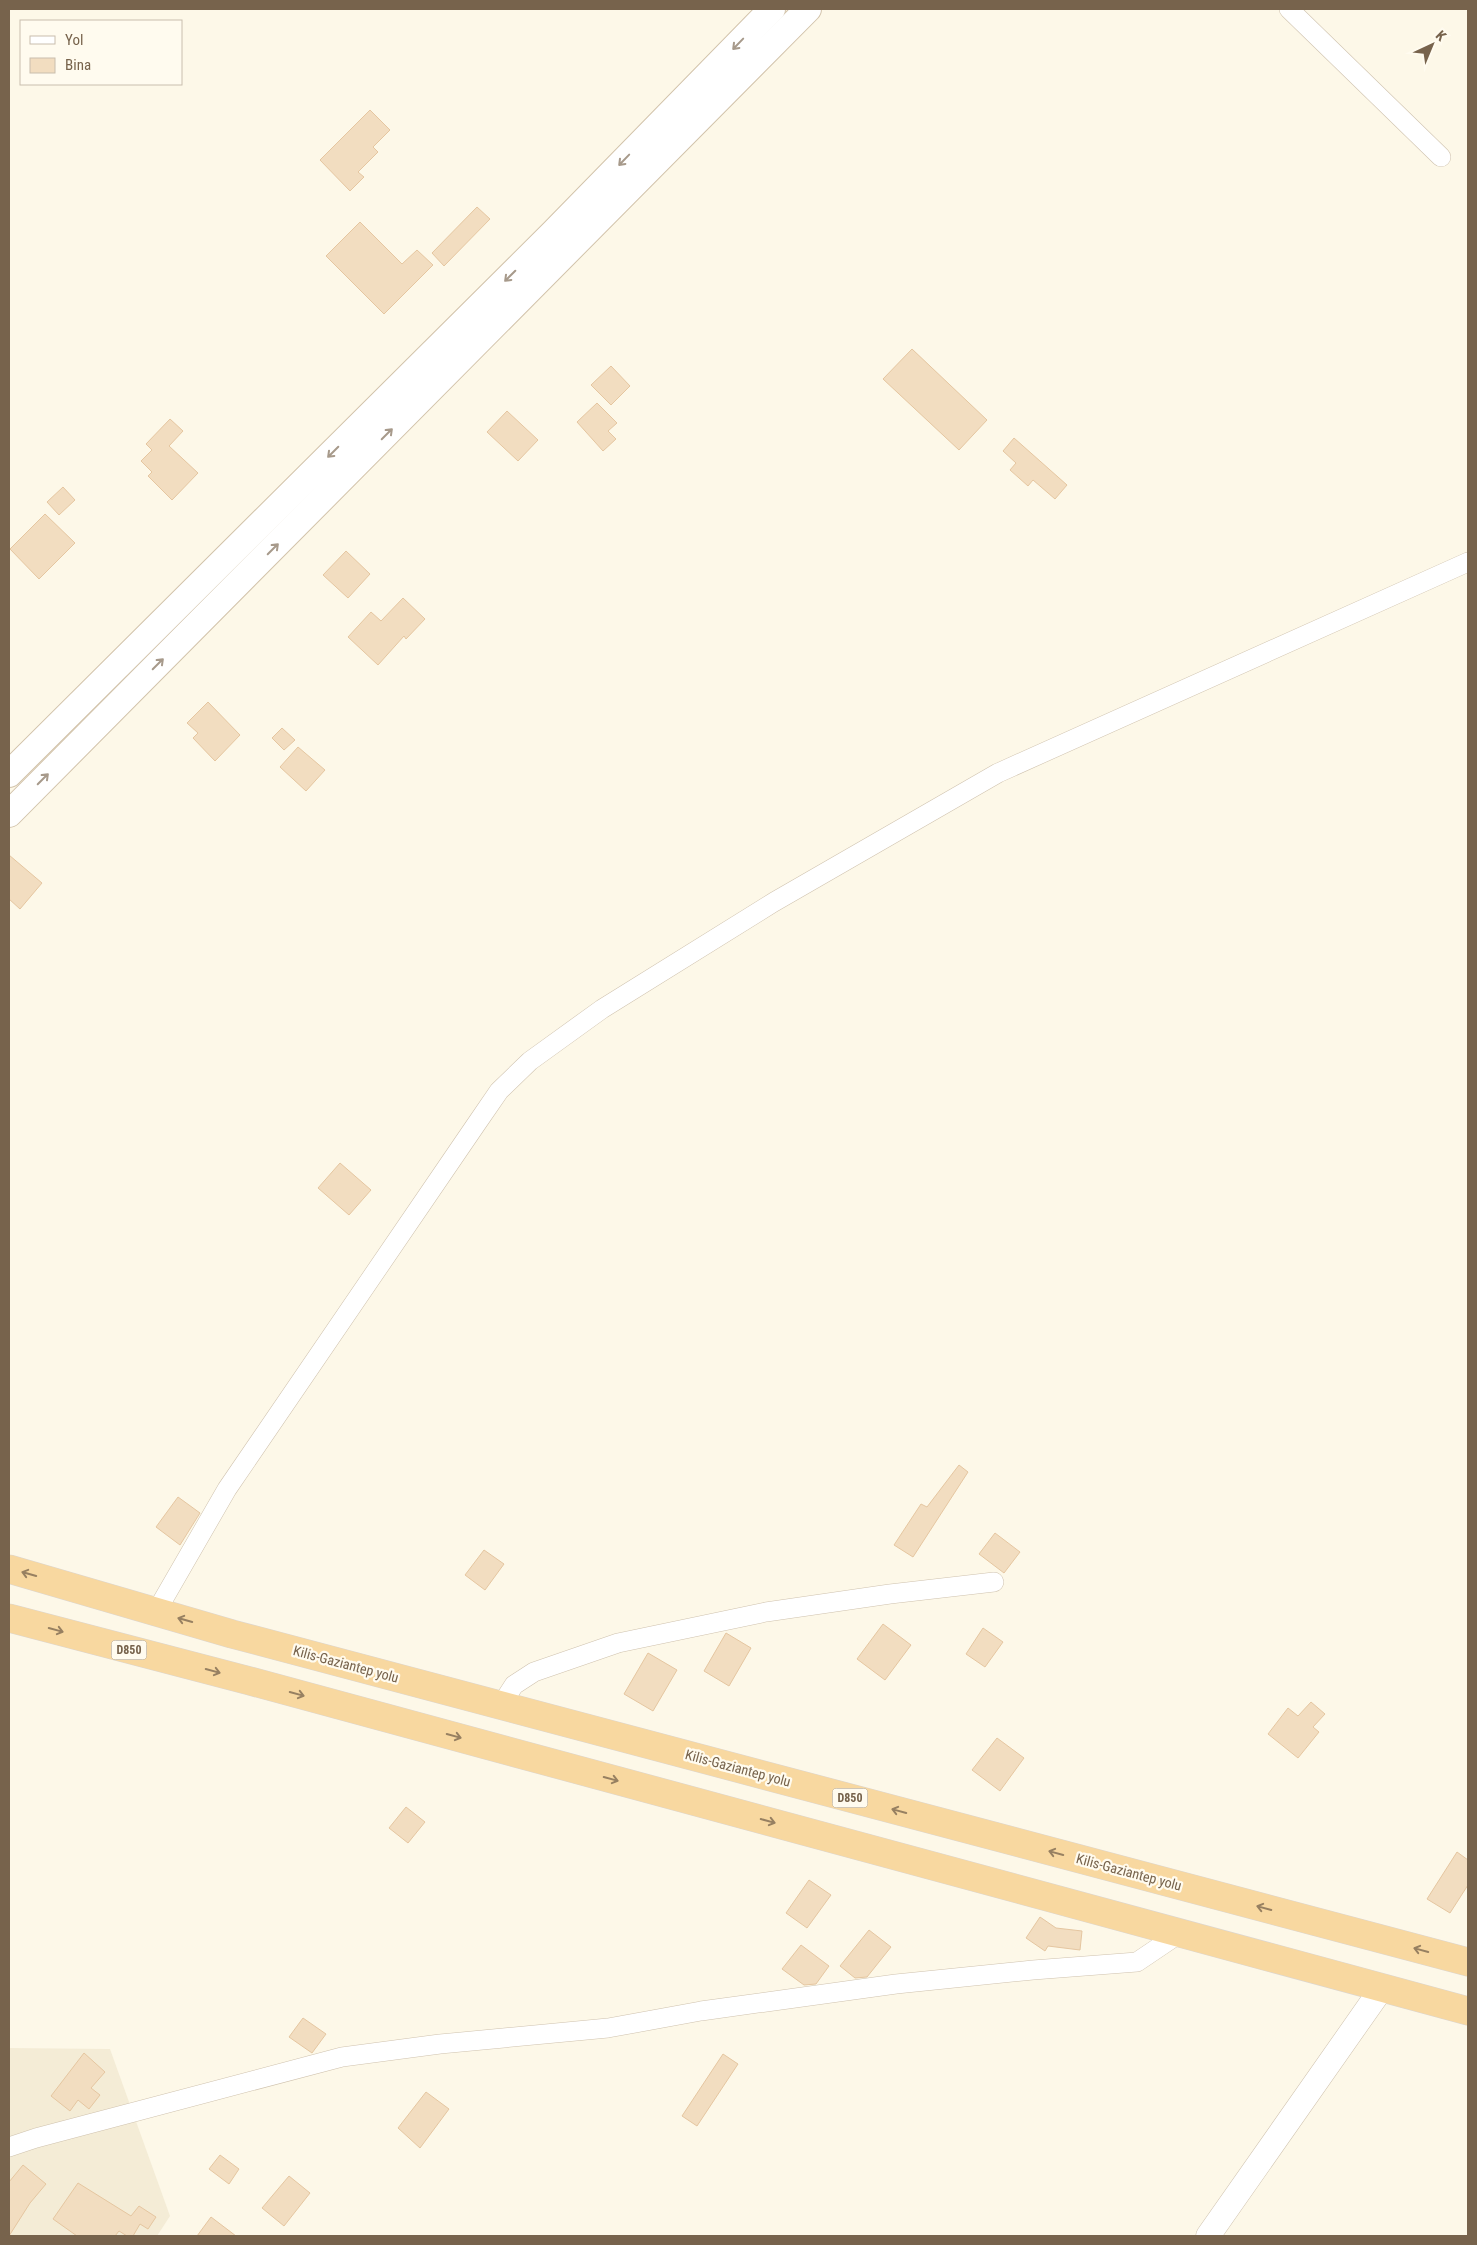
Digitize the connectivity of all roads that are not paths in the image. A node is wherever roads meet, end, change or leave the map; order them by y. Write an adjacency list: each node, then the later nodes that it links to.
1 (772, 9): 6 (main road, one-way to 6)
2 (808, 9): 7 (main road, one-way to 2)
3 (1289, 9): 4 (street)
4 (1441, 157)
5 (1468, 562): 10 (street)
6 (9, 774)
7 (9, 814)
8 (9, 1568): 10 (highway, Kilis-Gaziantep yolu / D850, one-way to 8)
9 (994, 1582): 12 (street)
10 (156, 1612): 12 (highway, Kilis-Gaziantep yolu / D850, one-way to 10)
11 (9, 1618): 13 (highway, D850, one-way to 13)
12 (501, 1705): 14 (highway, Kilis-Gaziantep yolu / D850, one-way to 12)
13 (1180, 1933): 15 (highway, D850); 17 (street)
14 (1467, 1961)
15 (1382, 1988): 16 (highway, D850); 18 (street)
16 (1468, 2011)
17 (9, 2147)
18 (1208, 2236)

